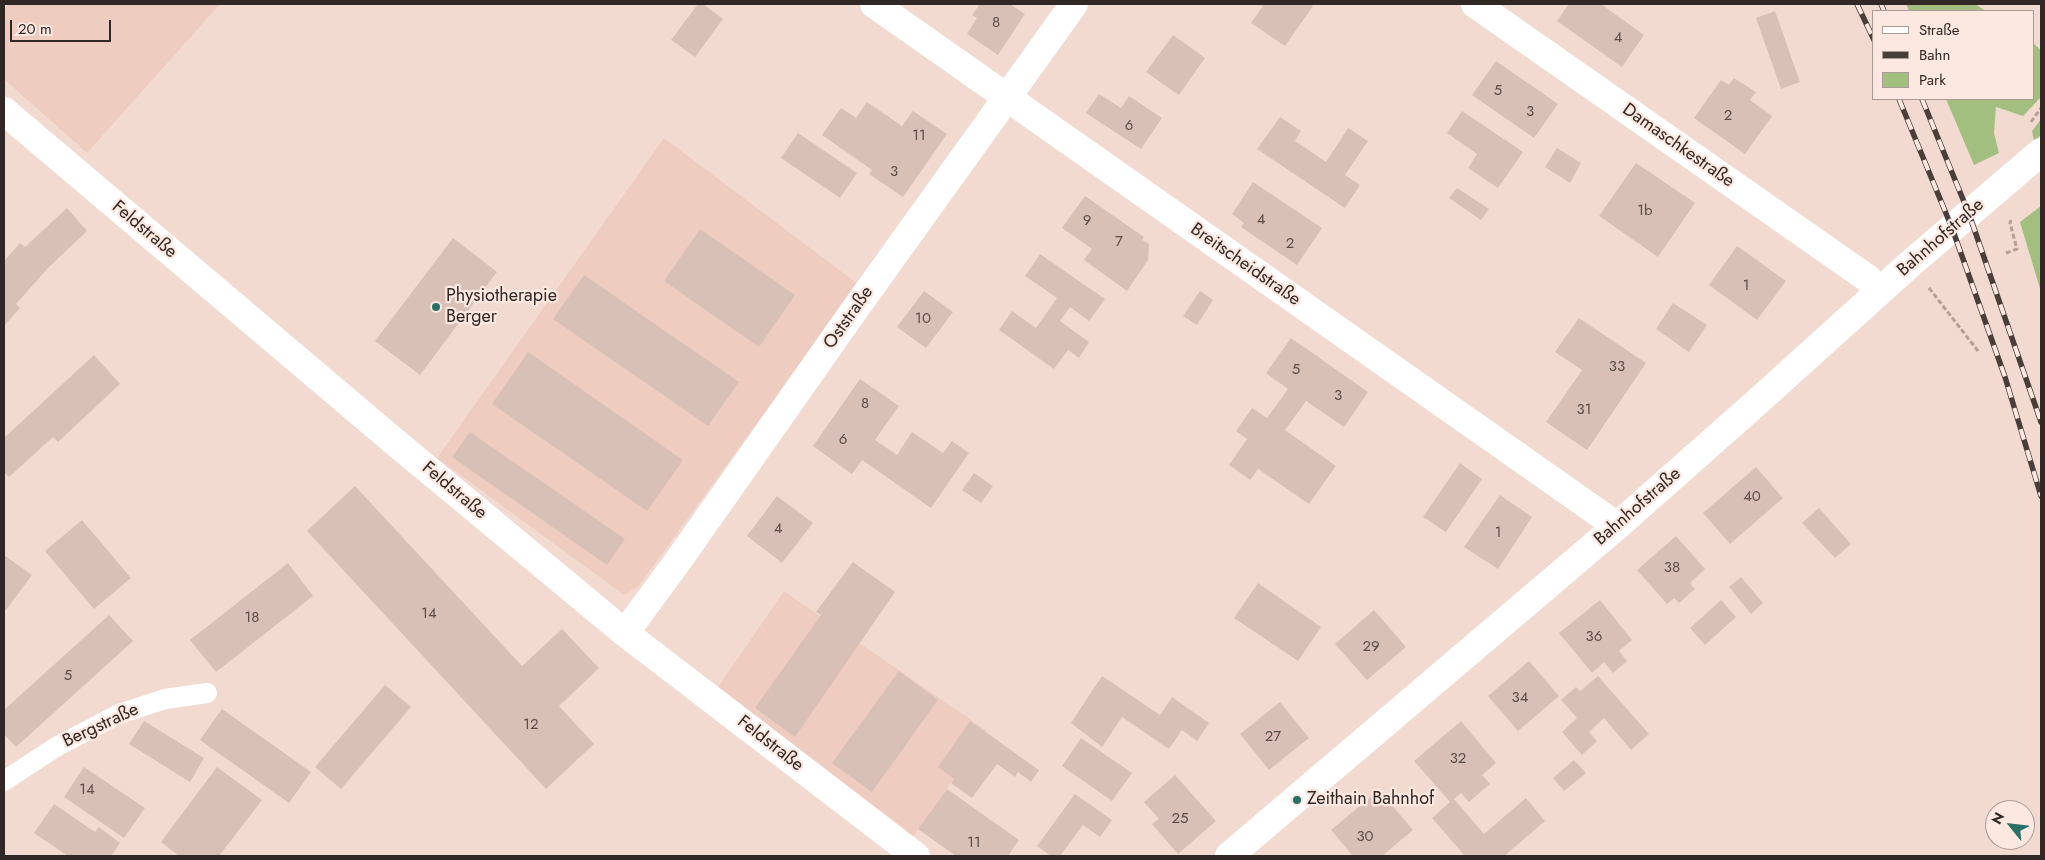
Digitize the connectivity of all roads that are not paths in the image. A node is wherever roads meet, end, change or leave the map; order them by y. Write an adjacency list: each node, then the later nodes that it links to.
1 (874, 4): 4 (street, Breitscheidstraße)
2 (1074, 4): 4 (street, Oststraße)
3 (1475, 4): 7 (street, Damaschkestraße)
4 (1008, 98): 8 (street, Breitscheidstraße); 9 (street, Oststraße)
5 (4, 111): 9 (street, Feldstraße)
6 (2041, 152): 7 (street, Bahnhofstraße)
7 (1880, 291): 8 (street, Bahnhofstraße)
8 (1617, 526): 13 (street, Bahnhofstraße)
9 (625, 633): 12 (street, Feldstraße)
10 (207, 693): 11 (lane, Bergstraße)
11 (4, 781)
12 (916, 856)
13 (1229, 856)

